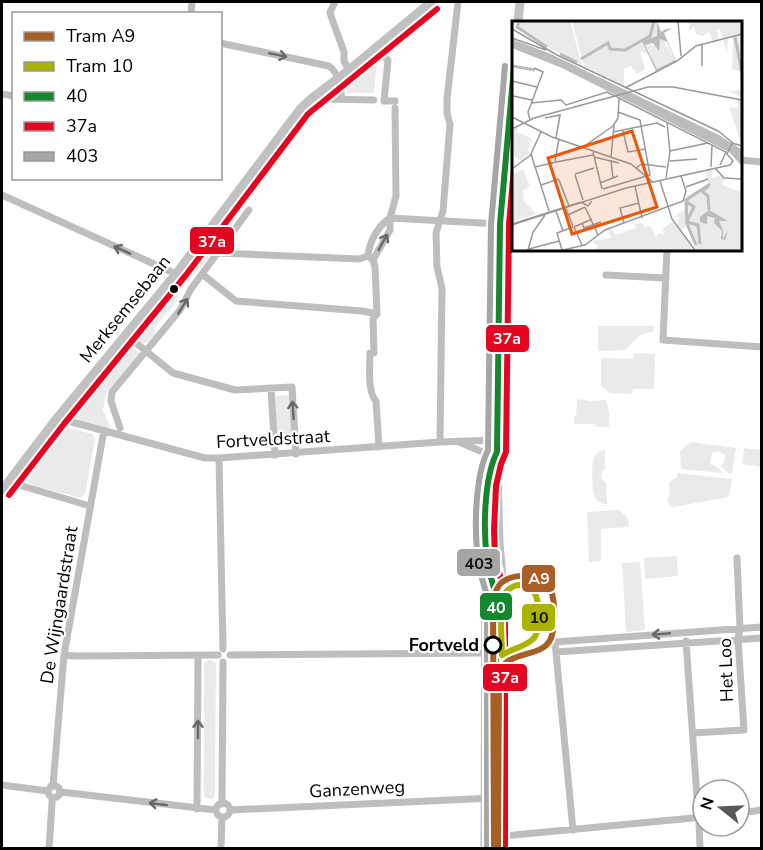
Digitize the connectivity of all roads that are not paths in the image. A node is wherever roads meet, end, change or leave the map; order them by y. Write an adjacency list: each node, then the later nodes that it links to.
1 (335, 2): 8 (street)
2 (431, 2): 7 (main road, Merksemsebaan)
3 (458, 2): 20 (street)
4 (520, 2): 5 (main road)
5 (518, 21)
6 (222, 45): 9 (street, one-way to 9)
7 (374, 49): 8 (main road, Merksemsebaan); 19 (street)
8 (349, 70): 9 (main road, Merksemsebaan)
9 (337, 79): 11 (street); 22 (main road, Merksemsebaan)
10 (323, 99): 11 (street)
11 (341, 99): 12 (street)
12 (374, 100)
13 (512, 112): 14 (main road)
14 (511, 135): 21 (main road)
15 (742, 160): 16 (street)
16 (762, 162)
17 (2, 195): 26 (street, one-way to 17)
18 (249, 210): 24 (street)
19 (390, 218): 20 (street); 25 (street)
20 (440, 221): 21 (street); 39 (street)
21 (500, 224): 38 (main road)
22 (201, 240): 24 (street); 26 (main road, Merksemsebaan)
23 (667, 250): 29 (street)
24 (219, 253): 25 (street); 27 (street)
25 (370, 258): 30 (street)
26 (176, 274): 31 (main road, Merksemsebaan)
27 (202, 274): 30 (street); 33 (street, one-way to 27)
28 (606, 275): 29 (street)
29 (665, 278): 32 (street)
30 (377, 314): 41 (street)
31 (125, 334): 33 (street); 35 (main road, Merksemsebaan)
32 (762, 347)
33 (147, 352): 34 (street); 36 (street)
34 (271, 388): 43 (street, one-way to 34); 44 (street)
35 (57, 418): 37 (street, Fortveldstraat); 46 (main road, Merksemsebaan)
36 (120, 428)
37 (104, 430): 45 (street, Fortveldstraat); 47 (street, De Wijngaardstraat)
38 (497, 441): 40 (street, Fortveldstraat); 42 (main road)
39 (440, 442): 40 (street, Fortveldstraat); 41 (street, Fortveldstraat)
40 (459, 442): 42 (street, Fortveldstraat)
41 (379, 447): 43 (street, Fortveldstraat)
42 (497, 452): 48 (main road); 49 (main road)
43 (296, 454): 44 (street, Fortveldstraat)
44 (275, 455): 45 (street, Fortveldstraat)
45 (219, 458): 57 (street)
46 (5, 486): 47 (street)
47 (90, 506): 60 (street, De Wijngaardstraat)
48 (486, 522): 49 (main road); 58 (main road)
49 (499, 522): 70 (main road)
50 (737, 558): 52 (street, Het Loo)
51 (762, 627): 52 (street)
52 (740, 628): 53 (street); 55 (street, Het Loo)
53 (686, 632): 56 (street); 59 (street, one-way to 59)
54 (762, 638): 55 (street)
55 (738, 639): 56 (street); 64 (street, Het Loo)
56 (686, 643): 59 (street); 64 (street)
57 (220, 652): 61 (street); 62 (street); 63 (street)
58 (486, 652): 62 (street); 68 (main road)
59 (556, 652): 76 (street)
60 (64, 655): 61 (street); 67 (street, De Wijngaardstraat)
61 (198, 655): 71 (street, one-way to 61)
62 (230, 655): 63 (street)
63 (223, 662): 69 (street)
64 (693, 733): 65 (street)
65 (696, 778)
66 (2, 785): 67 (street)
67 (51, 791): 71 (street, one-way to 67); 79 (street, De Wijngaardstraat)
68 (485, 798): 70 (street); 73 (street, Ganzenweg); 77 (main road)
69 (222, 804): 72 (street); 73 (street)
70 (505, 807): 78 (main road)
71 (197, 809): 72 (street)
72 (216, 810): 74 (street)
73 (230, 810): 74 (street)
74 (222, 817): 80 (street)
75 (691, 818): 76 (street)
76 (573, 830): 78 (street)
77 (486, 836): 78 (street); 81 (main road)
78 (505, 836): 82 (main road)
79 (49, 849)
80 (221, 849)
81 (485, 849)
82 (505, 849)

